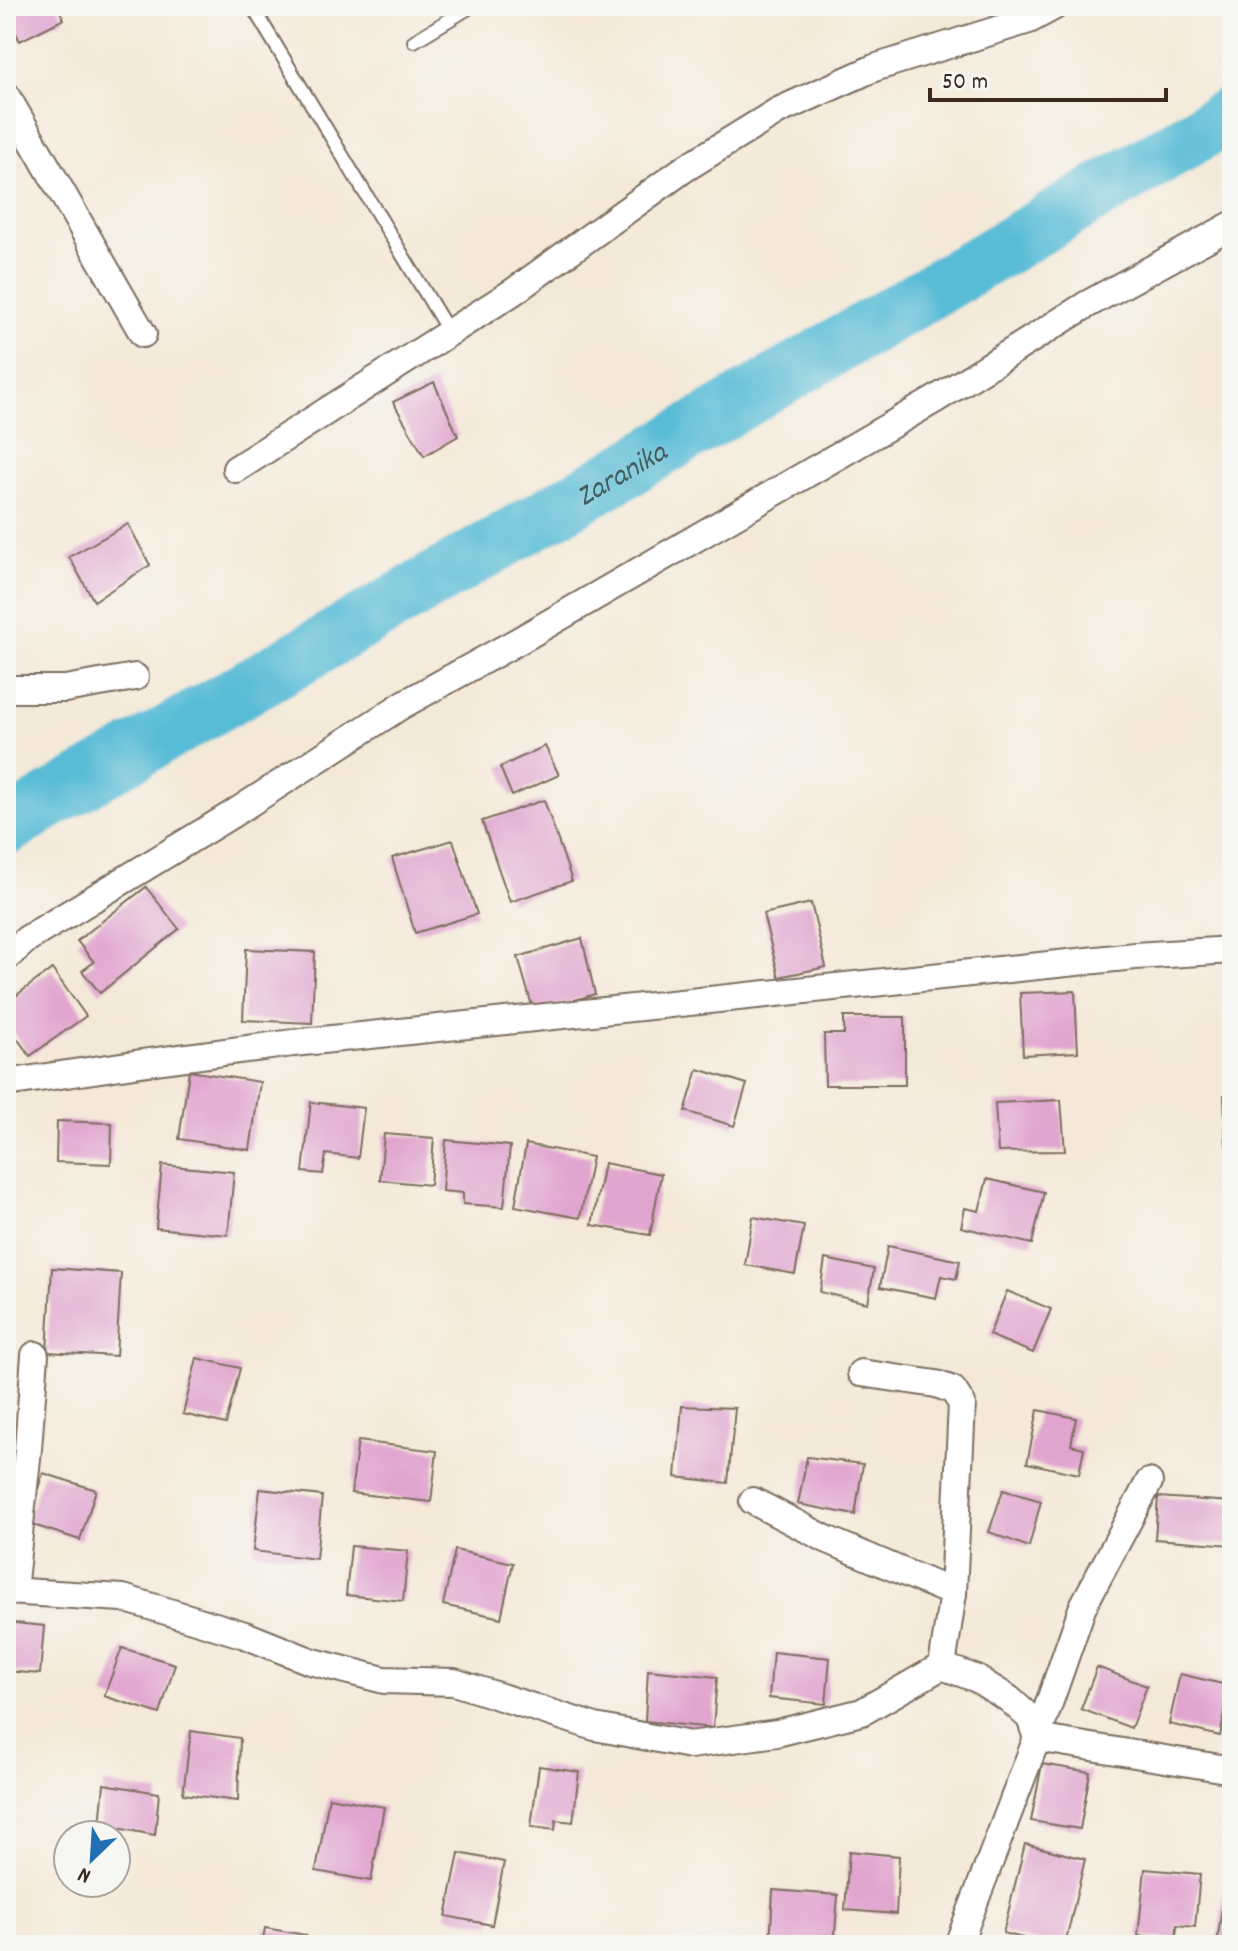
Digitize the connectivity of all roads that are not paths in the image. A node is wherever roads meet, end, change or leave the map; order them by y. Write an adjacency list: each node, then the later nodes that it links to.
1 (252, 6): 8 (lane)
2 (472, 6): 5 (lane)
3 (1055, 6): 4 (street)
4 (1025, 13): 8 (street)
5 (414, 41)
6 (6, 95): 9 (street)
7 (1232, 225): 14 (street)
8 (449, 332): 10 (street)
9 (143, 334)
10 (236, 469)
11 (135, 677): 12 (street)
12 (6, 689)
13 (1232, 950): 15 (street)
14 (6, 958)
15 (6, 1083)
16 (35, 1355): 20 (street)
17 (861, 1373): 21 (street)
18 (1149, 1482): 23 (street)
19 (753, 1501): 21 (street)
20 (10, 1591): 22 (street)
21 (953, 1593): 22 (street)
22 (942, 1666): 23 (street)
23 (1037, 1738): 24 (street); 25 (street)
24 (1232, 1770)
25 (958, 1945)

